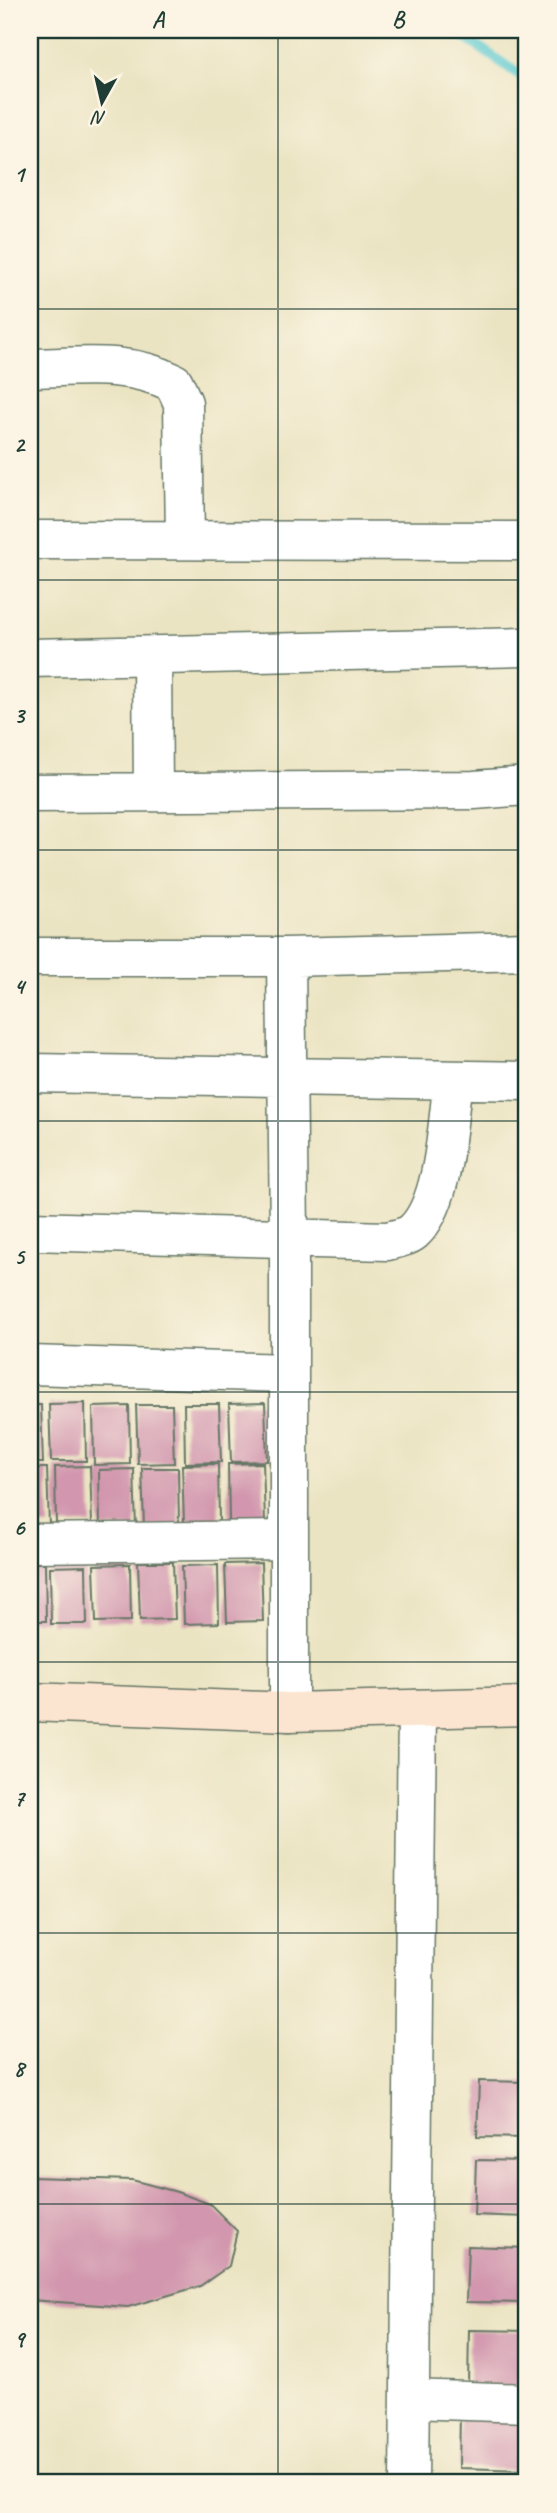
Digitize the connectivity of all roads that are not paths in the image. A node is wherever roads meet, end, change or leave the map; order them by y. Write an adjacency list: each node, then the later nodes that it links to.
1 (30, 368): 3 (street)
2 (30, 540): 3 (street)
3 (186, 540): 4 (street)
4 (527, 541)
5 (527, 647): 6 (street)
6 (152, 656): 7 (street); 9 (street)
7 (30, 658)
8 (527, 786): 9 (street)
9 (153, 792): 10 (street)
10 (30, 793)
11 (527, 951): 13 (street)
12 (30, 957): 13 (street)
13 (286, 957): 15 (street)
14 (30, 1073): 15 (street)
15 (287, 1077): 16 (street); 19 (street)
16 (453, 1080): 17 (street); 19 (street)
17 (527, 1081)
18 (30, 1231): 19 (street)
19 (289, 1237): 21 (street)
20 (30, 1365): 21 (street)
21 (289, 1373): 22 (street)
22 (289, 1540): 23 (street); 27 (street)
23 (30, 1543)
24 (30, 1702): 27 (street)
25 (527, 1706): 26 (street)
26 (417, 1709): 27 (street); 28 (street)
27 (289, 1712)
28 (410, 2399): 29 (street); 30 (street)
29 (527, 2403)
30 (409, 2483)

